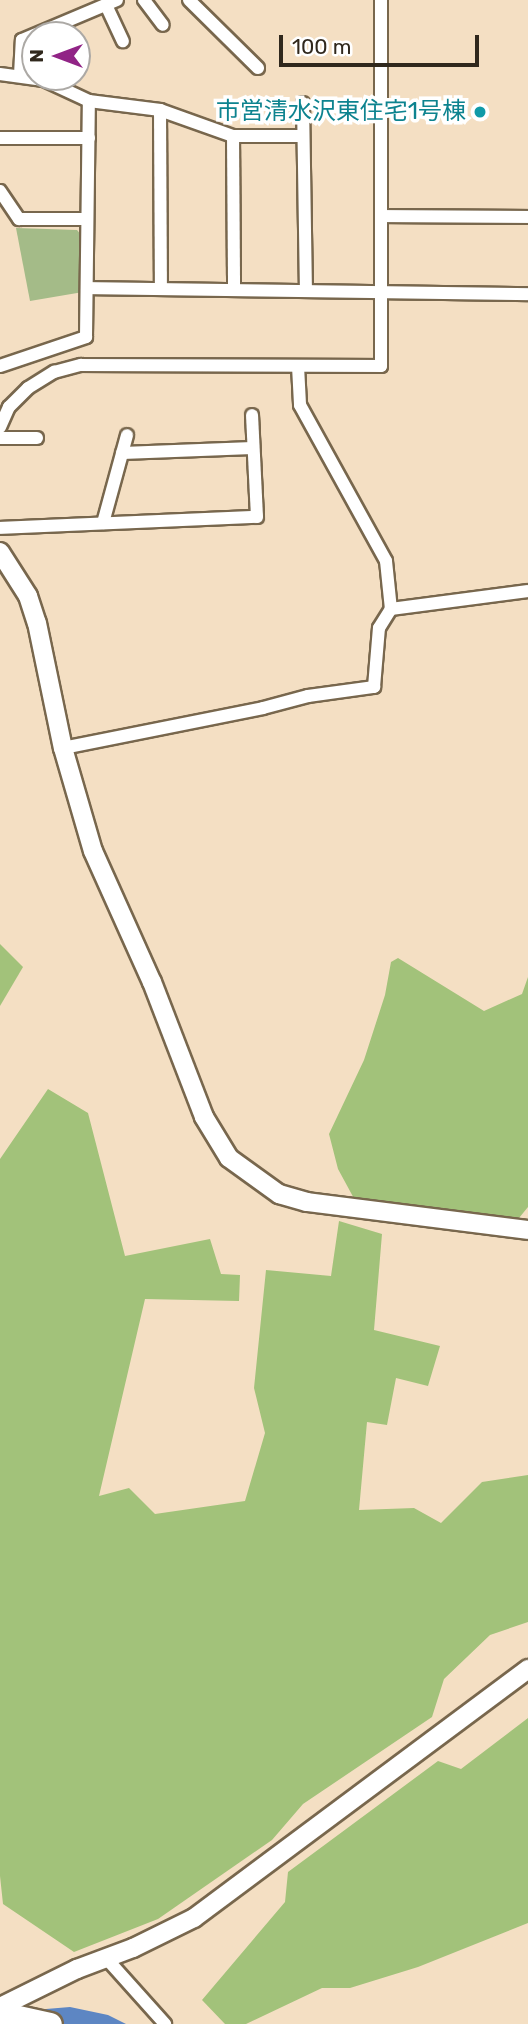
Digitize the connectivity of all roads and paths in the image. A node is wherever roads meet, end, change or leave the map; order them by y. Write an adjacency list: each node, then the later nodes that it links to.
1 (144, 0): 5 (street)
2 (188, 0): 7 (street)
3 (381, 0): 18 (street)
4 (111, 2): 6 (street); 9 (street)
5 (163, 25)
6 (123, 41)
7 (258, 68)
8 (0, 74): 9 (street)
9 (20, 75): 10 (street)
10 (89, 101): 12 (street); 16 (street)
11 (303, 103): 14 (street)
12 (160, 110): 13 (street); 22 (street)
13 (233, 136): 14 (street); 23 (street)
14 (303, 136): 24 (street)
15 (0, 138): 16 (street)
16 (89, 138): 20 (street)
17 (0, 191): 20 (street)
18 (381, 216): 19 (street); 25 (street)
19 (528, 217)
20 (88, 219): 21 (street)
21 (87, 288): 22 (street); 27 (street)
22 (161, 289): 23 (street)
23 (234, 290): 24 (street)
24 (306, 290): 25 (street)
25 (381, 291): 26 (street); 28 (street)
26 (528, 294)
27 (0, 366)
28 (299, 366): 30 (street); 40 (street)
29 (252, 415): 34 (street)
30 (0, 427)
31 (127, 435): 35 (street)
32 (0, 438): 33 (street)
33 (37, 438)
34 (253, 448): 35 (street); 36 (street)
35 (122, 453): 36 (street)
36 (103, 523): 37 (street)
37 (0, 528)
38 (0, 552): 41 (street)
39 (528, 591): 40 (street)
40 (391, 609): 41 (street)
41 (63, 748): 42 (street)
42 (528, 1230)
43 (528, 1669): 44 (street)
44 (106, 1958): 45 (street); 47 (street)
45 (2, 2004): 46 (highway)
46 (50, 2024)
47 (164, 2024)

